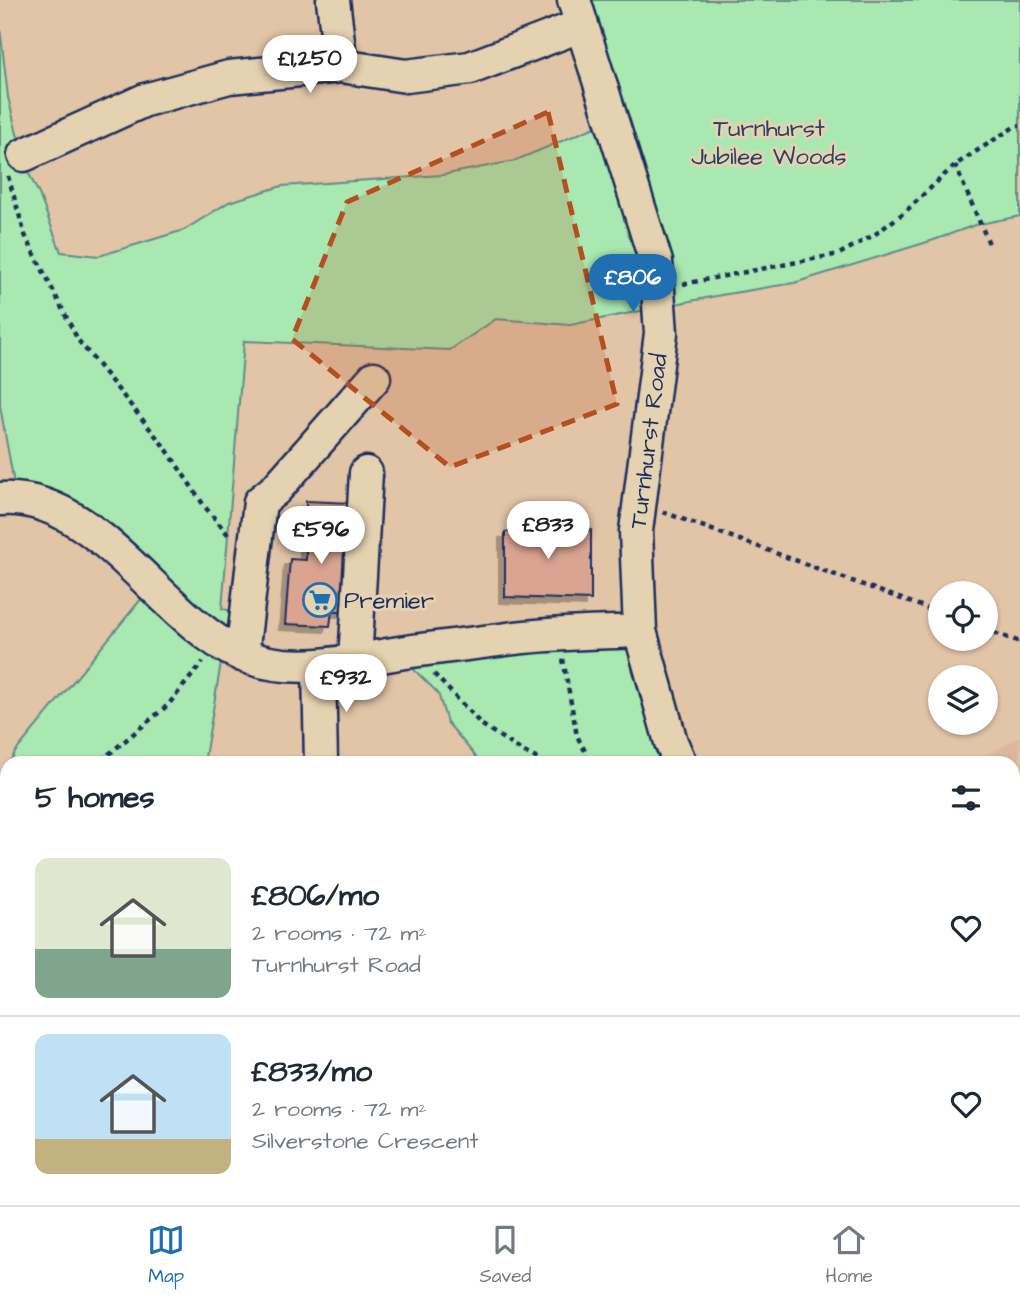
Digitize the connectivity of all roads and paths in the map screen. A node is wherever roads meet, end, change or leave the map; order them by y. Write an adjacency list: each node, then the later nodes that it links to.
1 (333, 0): 3 (street)
2 (578, 13): 3 (street); 8 (street, Turnhurst Road)
3 (341, 66): 5 (street)
4 (1018, 125): 6 (path)
5 (15, 160): 13 (path)
6 (956, 165): 7 (path); 8 (path)
7 (990, 246)
8 (658, 289): 12 (street, Turnhurst Road)
9 (374, 378): 20 (street)
10 (366, 473): 21 (street)
11 (0, 499): 20 (street)
12 (639, 503): 14 (path); 15 (street, Turnhurst Road)
13 (236, 544)
14 (928, 610)
15 (640, 631): 16 (street); 28 (street, Turnhurst Road)
16 (558, 634): 18 (street); 27 (path)
17 (998, 634): 19 (path)
18 (429, 641): 21 (street); 26 (path)
19 (1020, 642)
20 (231, 649): 22 (street); 23 (path)
21 (355, 661): 22 (street)
22 (319, 666): 25 (street)
23 (109, 754): 24 (path)
24 (106, 756)
25 (321, 756)
26 (532, 756)
27 (586, 756)
28 (677, 756)

